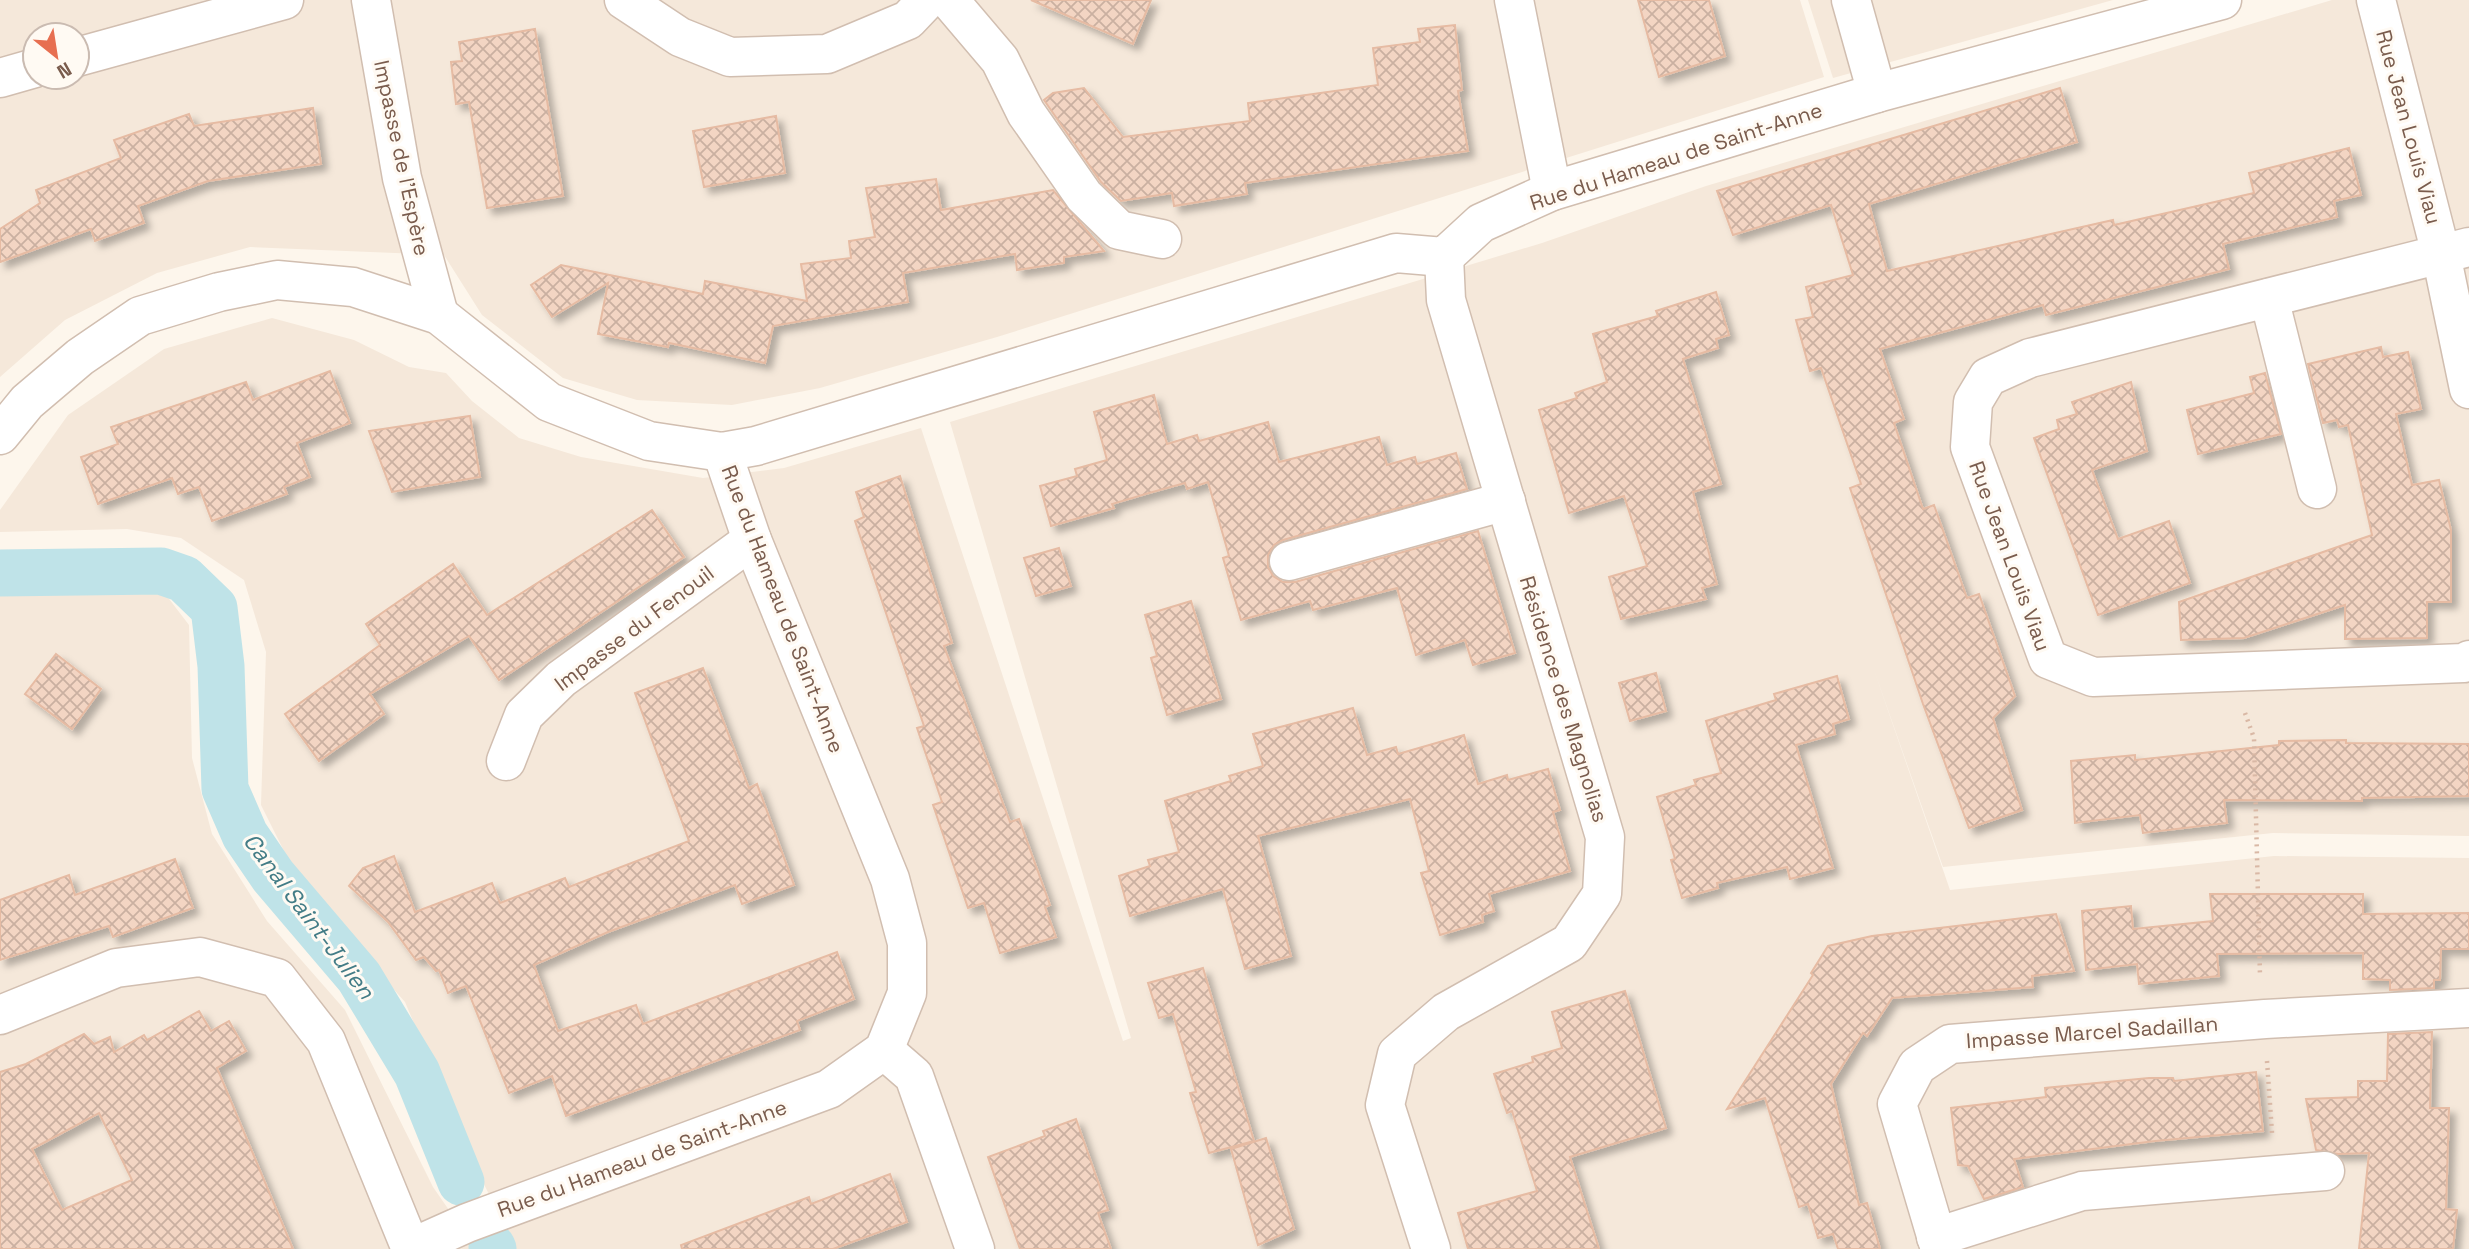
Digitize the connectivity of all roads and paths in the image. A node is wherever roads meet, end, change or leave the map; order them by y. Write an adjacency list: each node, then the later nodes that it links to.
1 (284, 0): 10 (street)
2 (371, 0): 19 (street, Impasse de l'Espère)
3 (624, 0): 4 (street)
4 (927, 0)
5 (949, 0): 15 (street)
6 (1514, 0): 14 (street)
7 (1851, 0): 13 (street)
8 (2222, 0): 13 (street, Rue du Hameau de Saint-Anne)
9 (2376, 0): 16 (street, Rue Jean Louis Viau)
10 (91, 53)
11 (21, 72): 12 (street)
12 (0, 78)
13 (1877, 93): 14 (street, Rue du Hameau de Saint-Anne)
14 (1552, 191): 17 (street, Rue du Hameau de Saint-Anne)
15 (1162, 239)
16 (2455, 250): 18 (street, Rue Jean Louis Viau); 20 (street, Rue Jean Louis Viau)
17 (1444, 257): 22 (street, Rue du Hameau de Saint-Anne); 24 (street, Résidence des Magnolias)
18 (2269, 298): 23 (street); 28 (street, Rue Jean Louis Viau)
19 (439, 315): 21 (street); 22 (street)
20 (2469, 389)
21 (0, 435)
22 (722, 452): 25 (street, Rue du Hameau de Saint-Anne)
23 (2317, 489)
24 (1506, 501): 26 (street); 39 (street, Résidence des Magnolias)
25 (752, 540): 29 (street, Impasse du Fenouil); 33 (street, Rue du Hameau de Saint-Anne)
26 (1289, 561)
27 (2469, 660): 28 (street, Rue Jean Louis Viau)
28 (2236, 671): 32 (path)
29 (506, 761)
30 (2469, 1007): 32 (street, Impasse Marcel Sadaillan)
31 (0, 1015): 37 (street, Rue du Hameau de Saint-Anne)
32 (2265, 1019): 35 (path); 36 (street, Impasse Marcel Sadaillan)
33 (884, 1050): 37 (street, Rue du Hameau de Saint-Anne); 38 (street)
34 (2325, 1171): 35 (street)
35 (2274, 1175): 36 (street)
36 (1938, 1243)
37 (411, 1249)
38 (975, 1249)
39 (1431, 1249)

